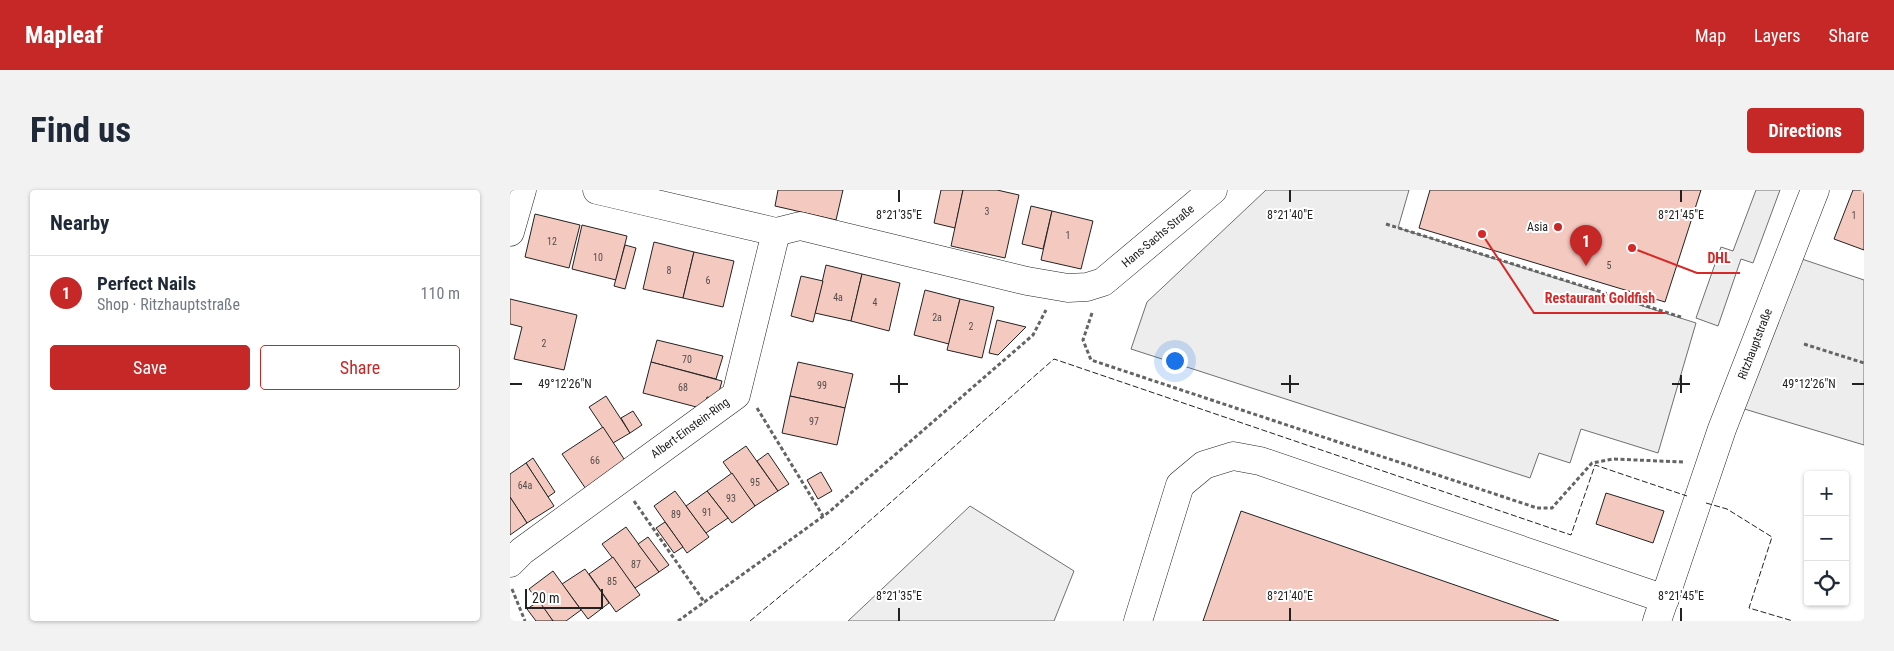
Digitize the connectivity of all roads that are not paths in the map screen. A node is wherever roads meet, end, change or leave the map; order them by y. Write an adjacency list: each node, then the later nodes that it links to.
1 (522, 190): 5 (street)
2 (597, 190): 6 (street)
3 (1213, 190): 6 (street, Hans-Sachs-Straße)
4 (1816, 190): 8 (street, Ritzhauptstraße)
5 (510, 232)
6 (776, 232): 7 (street, Albert-Einstein-Ring)
7 (510, 563)
8 (1661, 610): 9 (street)
9 (1138, 621)

